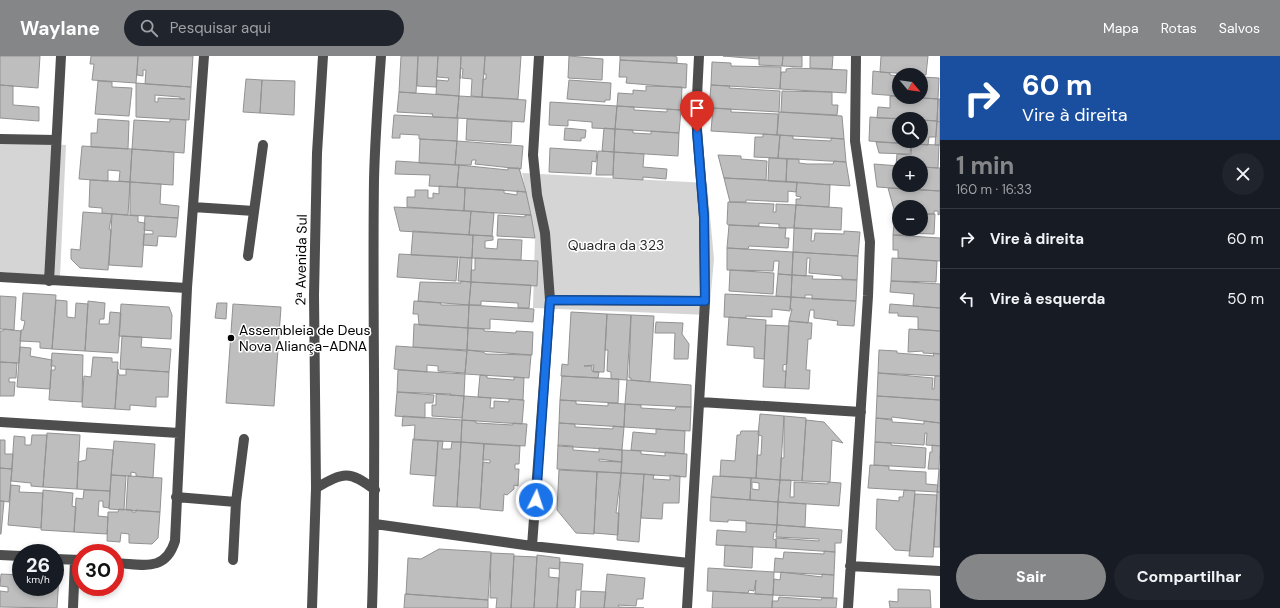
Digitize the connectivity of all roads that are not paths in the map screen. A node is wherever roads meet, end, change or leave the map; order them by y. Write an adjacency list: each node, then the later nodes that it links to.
1 (61, 56): 9 (street)
2 (204, 56): 11 (street)
3 (323, 56): 24 (street, 2ᵃ Avenida Sul)
4 (381, 56): 25 (street)
5 (539, 56): 17 (street)
6 (699, 56): 18 (street)
7 (856, 56): 20 (street)
8 (0, 139): 9 (street)
9 (56, 140): 15 (street)
10 (264, 145): 12 (street)
11 (193, 207): 12 (street); 16 (street)
12 (254, 211): 13 (street)
13 (248, 256)
14 (0, 277): 15 (street)
15 (49, 280): 16 (street)
16 (187, 288): 22 (street)
17 (550, 300): 18 (street); 29 (street)
18 (705, 301): 19 (street)
19 (700, 402): 20 (street); 34 (street)
20 (861, 412): 35 (street)
21 (0, 422): 22 (street)
22 (179, 433): 26 (street)
23 (244, 439): 27 (street)
24 (316, 488): 25 (street); 39 (street, 2ᵃ Avenida Sul)
25 (375, 490): 28 (street)
26 (176, 498): 27 (street); 33 (street)
27 (236, 502): 32 (street)
28 (375, 524): 29 (street); 40 (street)
29 (532, 546): 34 (street)
30 (0, 555): 31 (street)
31 (12, 556)
32 (232, 560)
33 (124, 563)
34 (688, 563): 41 (street)
35 (850, 566): 36 (street); 42 (street)
36 (940, 571)
37 (74, 596): 38 (street)
38 (73, 608)
39 (312, 608)
40 (372, 608)
41 (687, 608)
42 (848, 608)

